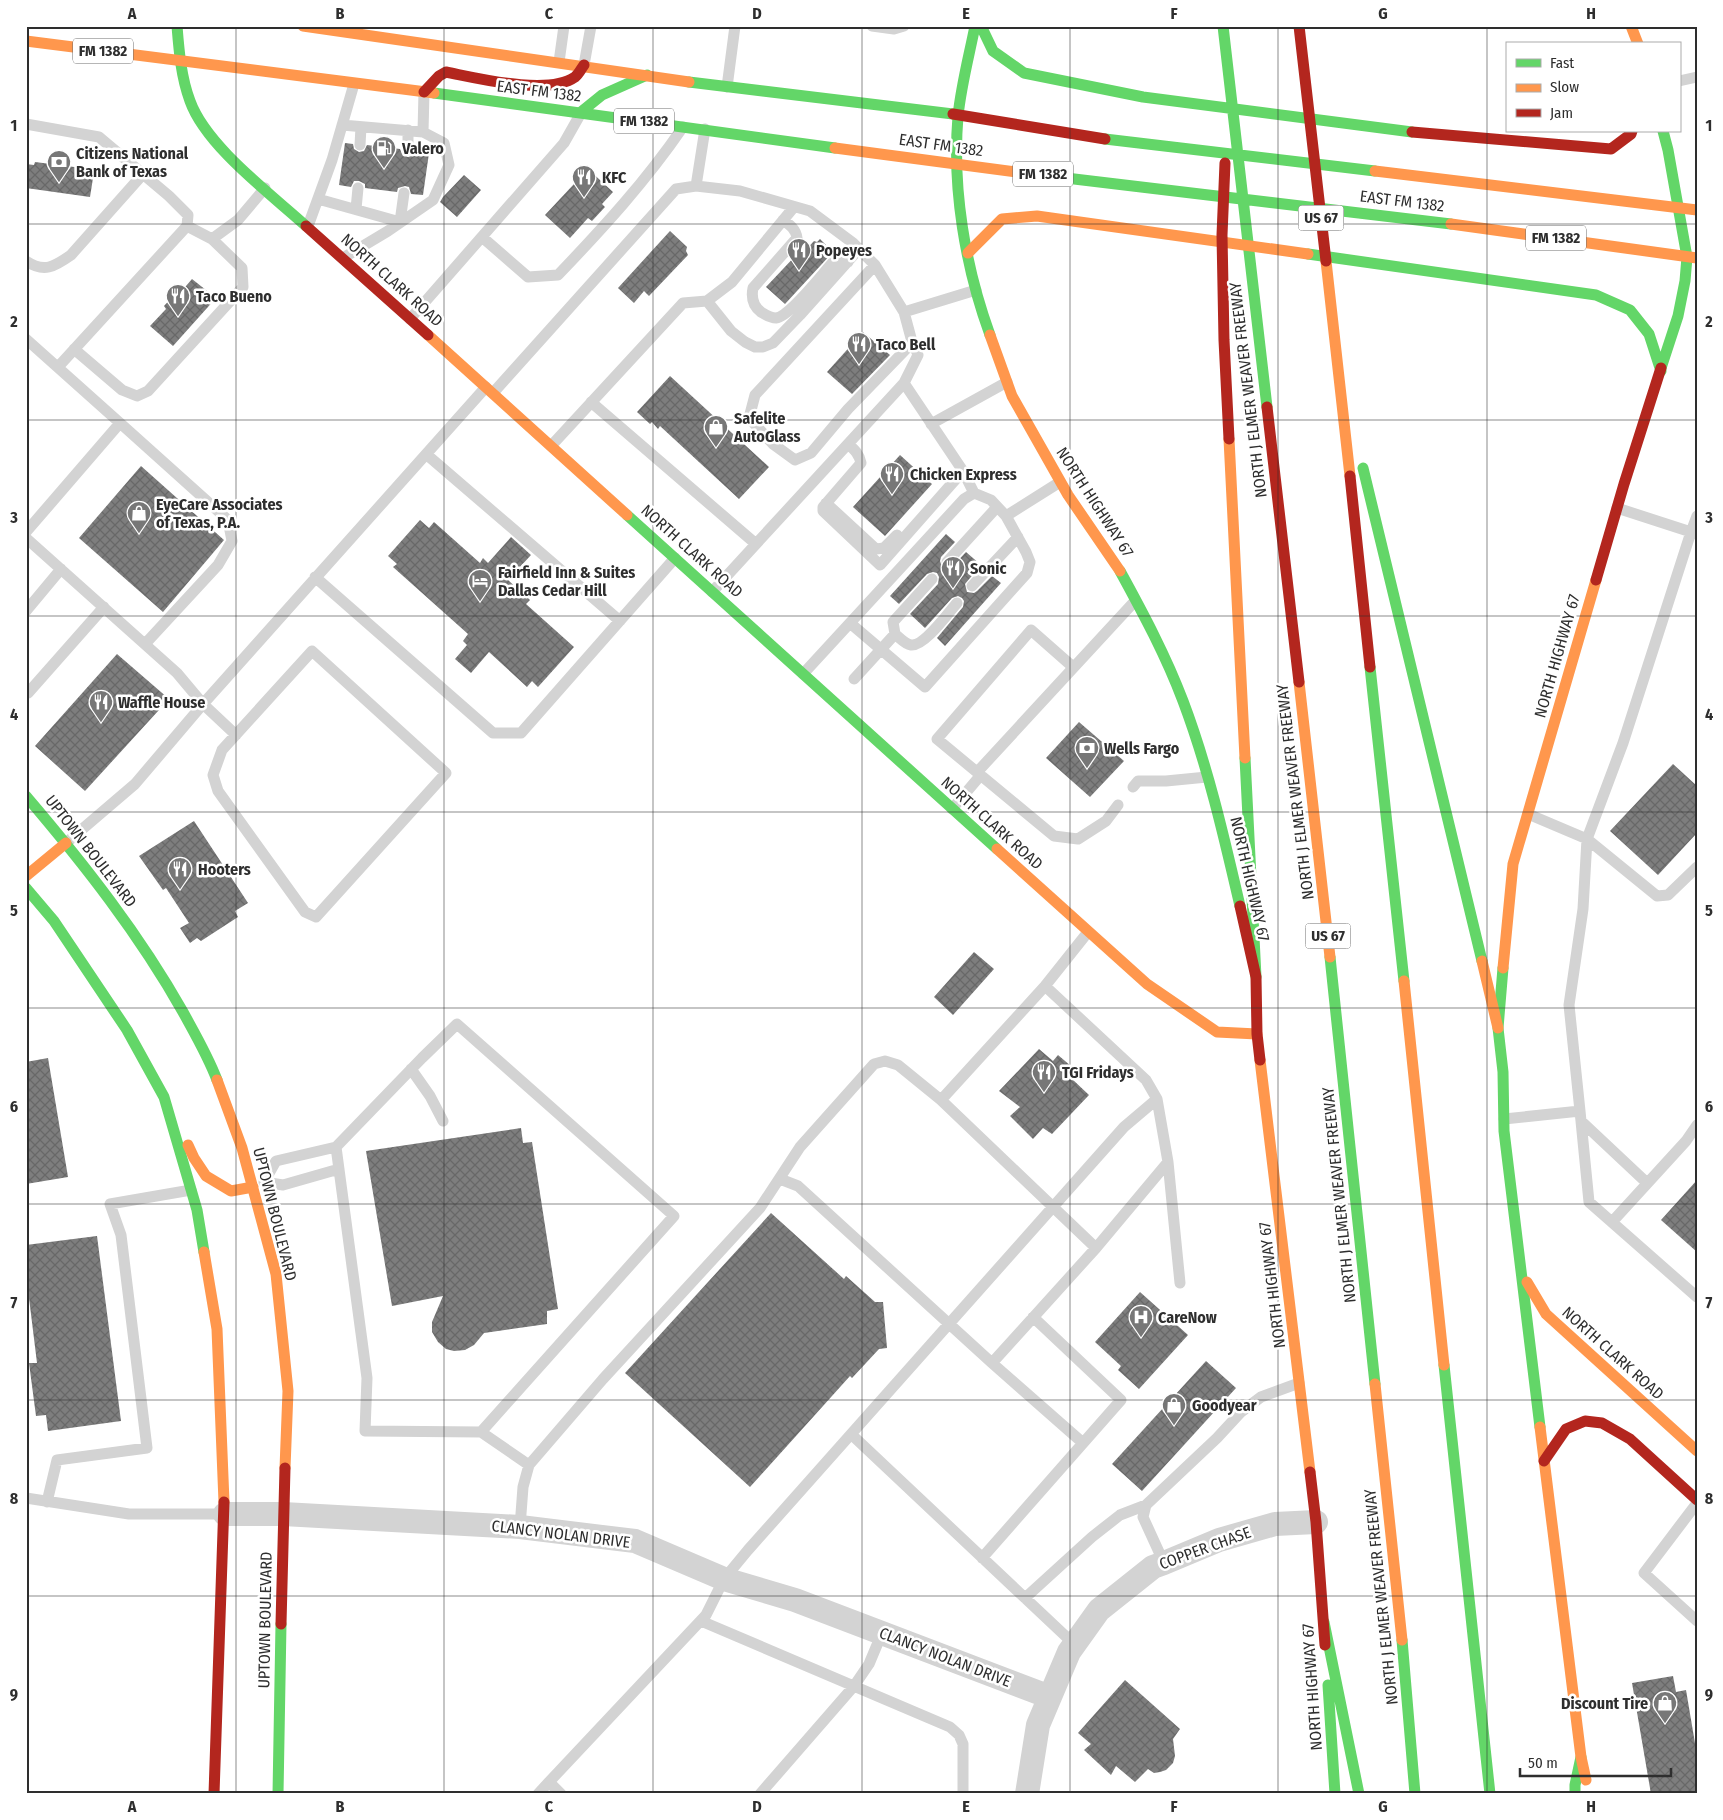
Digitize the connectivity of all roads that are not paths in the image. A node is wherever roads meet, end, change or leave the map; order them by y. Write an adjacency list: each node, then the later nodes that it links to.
1 (177, 26): 16 (main road, NORTH CLARK ROAD)
2 (303, 26): 13 (main road, EAST FM 1382)
3 (564, 26): 17 (lane)
4 (591, 26): 18 (lane)
5 (735, 26): 24 (lane)
6 (872, 26): 7 (lane)
7 (904, 26)
8 (975, 26): 27 (main road, NORTH HIGHWAY 67)
9 (982, 26): 35 (main road)
10 (1223, 26): 21 (main road, NORTH J ELMER WEAVER FREEWAY / US 67)
11 (1299, 26): 76 (main road, US 67)
12 (1631, 26): 15 (main road)
13 (344, 29): 17 (main road, EAST FM 1382)
14 (26, 41): 16 (main road, FM 1382)
15 (1637, 42)
16 (181, 61): 23 (main road, EAST FM 1382 / FM 1382); 42 (main road, NORTH CLARK ROAD)
17 (559, 62): 18 (main road, EAST FM 1382)
18 (584, 65): 19 (main road, EAST FM 1382); 25 (main road)
19 (647, 75): 24 (main road, EAST FM 1382); 26 (main road)
20 (1697, 77): 22 (lane)
21 (1229, 79): 131 (main road); 197 (main road, NORTH J ELMER WEAVER FREEWAY / US 67)
22 (1680, 81)
23 (354, 84): 25 (main road, EAST FM 1382 / FM 1382); 29 (lane)
24 (727, 87): 27 (main road, EAST FM 1382)
25 (424, 92): 26 (main road, EAST FM 1382 / FM 1382); 34 (lane)
26 (581, 112): 30 (main road, EAST FM 1382 / FM 1382); 54 (lane)
27 (958, 115): 39 (main road, NORTH HIGHWAY 67); 47 (main road, EAST FM 1382)
28 (26, 124): 40 (lane)
29 (342, 125): 31 (lane); 45 (lane)
30 (683, 126): 32 (main road, EAST FM 1382 / FM 1382); 54 (lane)
31 (361, 127): 33 (lane); 37 (lane)
32 (705, 129): 39 (main road, EAST FM 1382 / FM 1382); 41 (lane)
33 (408, 130): 34 (lane); 38 (lane)
34 (424, 132): 51 (lane)
35 (1632, 132)
36 (1663, 132): 47 (main road, NORTH HIGHWAY 67)
37 (360, 145)
38 (408, 150)
39 (956, 164): 57 (main road, NORTH HIGHWAY 67); 59 (main road, EAST FM 1382 / FM 1382)
40 (144, 174): 52 (lane); 60 (lane)
41 (696, 186): 46 (lane); 74 (lane)
42 (265, 188): 53 (main road, NORTH CLARK ROAD); 55 (lane)
43 (358, 188): 48 (lane)
44 (404, 193): 51 (lane)
45 (318, 199): 48 (lane); 53 (lane)
46 (794, 206): 50 (lane); 56 (lane)
47 (1678, 208): 49 (main road, EAST FM 1382); 59 (main road, NORTH HIGHWAY 67)
48 (356, 210): 51 (lane)
49 (1697, 210)
50 (783, 220): 61 (lane); 64 (lane)
51 (400, 222): 58 (lane)
52 (187, 226): 55 (lane); 69 (lane)
53 (308, 226): 58 (main road, NORTH CLARK ROAD)
54 (482, 237): 66 (lane)
55 (212, 239): 69 (lane)
56 (859, 249): 61 (lane); 62 (lane)
57 (968, 253): 63 (main road, NORTH HIGHWAY 67); 71 (main road)
58 (343, 258): 66 (main road, NORTH CLARK ROAD)
59 (1692, 258): 71 (main road, NORTH HIGHWAY 67)
60 (26, 260)
61 (848, 262): 64 (lane)
62 (875, 265): 65 (lane); 68 (lane)
63 (976, 290): 65 (lane); 72 (main road, NORTH HIGHWAY 67)
64 (707, 301): 75 (lane)
65 (904, 312): 68 (lane)
66 (410, 318): 74 (main road, NORTH CLARK ROAD)
67 (26, 339): 70 (lane)
68 (913, 342): 73 (lane)
69 (74, 349): 70 (lane)
70 (58, 367): 77 (lane)
71 (1661, 371): 88 (main road, NORTH HIGHWAY 67)
72 (1007, 382): 78 (lane); 83 (main road, NORTH HIGHWAY 67)
73 (904, 383): 78 (lane); 79 (lane)
74 (489, 390): 80 (main road, NORTH CLARK ROAD); 81 (lane)
75 (591, 402): 80 (lane); 95 (lane)
76 (1343, 411): 133 (main road); 198 (main road, US 67)
77 (120, 423): 91 (lane); 110 (lane)
78 (931, 424): 82 (lane)
79 (848, 444): 86 (lane); 95 (lane)
80 (551, 446): 96 (main road, NORTH CLARK ROAD)
81 (426, 454): 99 (lane); 107 (lane)
82 (963, 471): 84 (lane); 85 (lane)
83 (1060, 482): 89 (lane); 103 (main road, NORTH HIGHWAY 67)
84 (949, 487): 86 (lane); 86 (lane)
85 (974, 493): 87 (lane); 108 (lane)
86 (826, 503)
87 (997, 507): 89 (lane); 97 (lane)
88 (1617, 508): 92 (lane); 124 (main road, NORTH HIGHWAY 67)
89 (1006, 516): 93 (lane)
90 (1697, 516): 92 (lane)
91 (26, 532)
92 (1694, 533): 125 (lane)
93 (1018, 537): 101 (lane); 111 (lane)
94 (26, 538): 98 (lane)
95 (756, 544): 102 (lane)
96 (676, 558): 102 (main road, NORTH CLARK ROAD); 107 (lane)
97 (946, 562)
98 (61, 569): 105 (lane); 106 (lane)
99 (316, 578): 107 (lane); 116 (lane)
100 (932, 579): 109 (lane)
101 (972, 586)
102 (712, 592): 113 (main road, NORTH CLARK ROAD)
103 (1136, 600): 112 (lane); 119 (main road, NORTH HIGHWAY 67)
104 (957, 603): 109 (lane)
105 (104, 607): 110 (lane); 115 (lane)
106 (26, 611)
107 (620, 621)
108 (850, 622): 111 (lane); 113 (lane)
109 (895, 634): 111 (lane)
110 (146, 644): 116 (lane)
111 (881, 649): 114 (lane)
112 (1073, 667): 118 (lane); 118 (lane)
113 (803, 674): 123 (main road, NORTH CLARK ROAD)
114 (854, 679)
115 (26, 691)
116 (203, 704): 117 (lane); 126 (lane)
117 (236, 735): 117 (lane)
118 (980, 776): 122 (lane); 123 (lane)
119 (1208, 777): 120 (lane); 131 (main road, NORTH HIGHWAY 67)
120 (1133, 787)
121 (26, 796): 126 (main road, UPTOWN BOULEVARD)
122 (1118, 805)
123 (952, 808): 130 (main road, NORTH CLARK ROAD)
124 (1528, 814): 125 (lane); 133 (main road, NORTH HIGHWAY 67)
125 (1588, 839): 127 (lane); 139 (lane)
126 (66, 843): 128 (main road); 149 (main road, UPTOWN BOULEVARD)
127 (1697, 867)
128 (26, 876)
129 (26, 888): 136 (main road)
130 (1088, 932): 132 (lane); 134 (main road, NORTH CLARK ROAD)
131 (1256, 977): 134 (main road, NORTH HIGHWAY 67)
132 (1045, 986): 137 (lane); 138 (lane)
133 (1498, 1028): 140 (main road, NORTH HIGHWAY 67)
134 (1257, 1034): 160 (main road, NORTH HIGHWAY 67)
135 (411, 1070): 141 (lane); 143 (lane); 161 (lane)
136 (164, 1097): 149 (main road); 150 (main road)
137 (1157, 1099): 144 (lane); 151 (lane)
138 (941, 1100): 146 (lane); 151 (lane)
139 (1580, 1116): 140 (lane); 148 (lane); 152 (lane)
140 (1504, 1119): 154 (main road, NORTH HIGHWAY 67)
141 (443, 1121)
142 (1697, 1125): 148 (lane)
143 (336, 1147): 145 (lane); 147 (lane)
144 (1168, 1162): 153 (lane); 155 (lane)
145 (339, 1169): 147 (lane); 161 (lane)
146 (780, 1179): 158 (lane); 166 (lane)
147 (264, 1182): 149 (lane)
148 (1647, 1183): 152 (lane)
149 (253, 1187): 172 (main road, UPTOWN BOULEVARD)
150 (191, 1190): 168 (lane); 171 (main road)
151 (1054, 1206): 153 (lane); 158 (lane)
152 (1612, 1222): 156 (lane)
153 (1096, 1248): 157 (lane)
154 (1521, 1270): 164 (main road, NORTH CLARK ROAD); 165 (main road, NORTH HIGHWAY 67)
155 (1180, 1284)
156 (1697, 1297)
157 (1033, 1317): 159 (lane); 163 (lane)
158 (950, 1324): 159 (lane); 162 (lane)
159 (992, 1363): 163 (lane)
160 (1299, 1383): 170 (lane); 173 (main road, NORTH HIGHWAY 67)
161 (481, 1432): 166 (lane)
162 (852, 1435): 175 (lane); 177 (lane)
163 (1083, 1443): 175 (lane)
164 (1697, 1451)
165 (1544, 1461): 169 (main road); 186 (main road, NORTH HIGHWAY 67)
166 (529, 1465): 174 (lane)
167 (26, 1498): 168 (lane)
168 (47, 1502): 171 (lane)
169 (1697, 1502): 180 (lane)
170 (1146, 1505): 176 (lane); 178 (lane)
171 (225, 1514): 172 (street, CLANCY NOLAN DRIVE); 188 (main road)
172 (283, 1514): 174 (street, CLANCY NOLAN DRIVE); 189 (main road, UPTOWN BOULEVARD)
173 (1316, 1522): 176 (street, COPPER CHASE); 181 (main road, NORTH HIGHWAY 67)
174 (520, 1527): 177 (street, CLANCY NOLAN DRIVE)
175 (982, 1558): 178 (lane)
176 (1164, 1563): 183 (street, COPPER CHASE)
177 (724, 1579): 179 (lane); 182 (street, CLANCY NOLAN DRIVE)
178 (1025, 1598): 183 (lane)
179 (700, 1621): 184 (lane); 187 (lane)
180 (1697, 1621)
181 (1324, 1622): 195 (main road, NORTH HIGHWAY 67); 196 (main road)
182 (882, 1633): 184 (lane); 185 (street, CLANCY NOLAN DRIVE)
183 (1074, 1644): 185 (street, COPPER CHASE)
184 (854, 1686): 192 (lane); 193 (lane)
185 (1050, 1697): 194 (street, COPPER CHASE)
186 (1581, 1757): 199 (main road); 200 (main road, NORTH HIGHWAY 67)
187 (549, 1782): 190 (lane); 191 (lane)
188 (214, 1794)
189 (278, 1794)
190 (538, 1794)
191 (561, 1794)
192 (760, 1794)
193 (964, 1794)
194 (1027, 1794)
195 (1335, 1794)
196 (1360, 1794)
197 (1415, 1794)
198 (1490, 1794)
199 (1575, 1794)
200 (1588, 1794)

